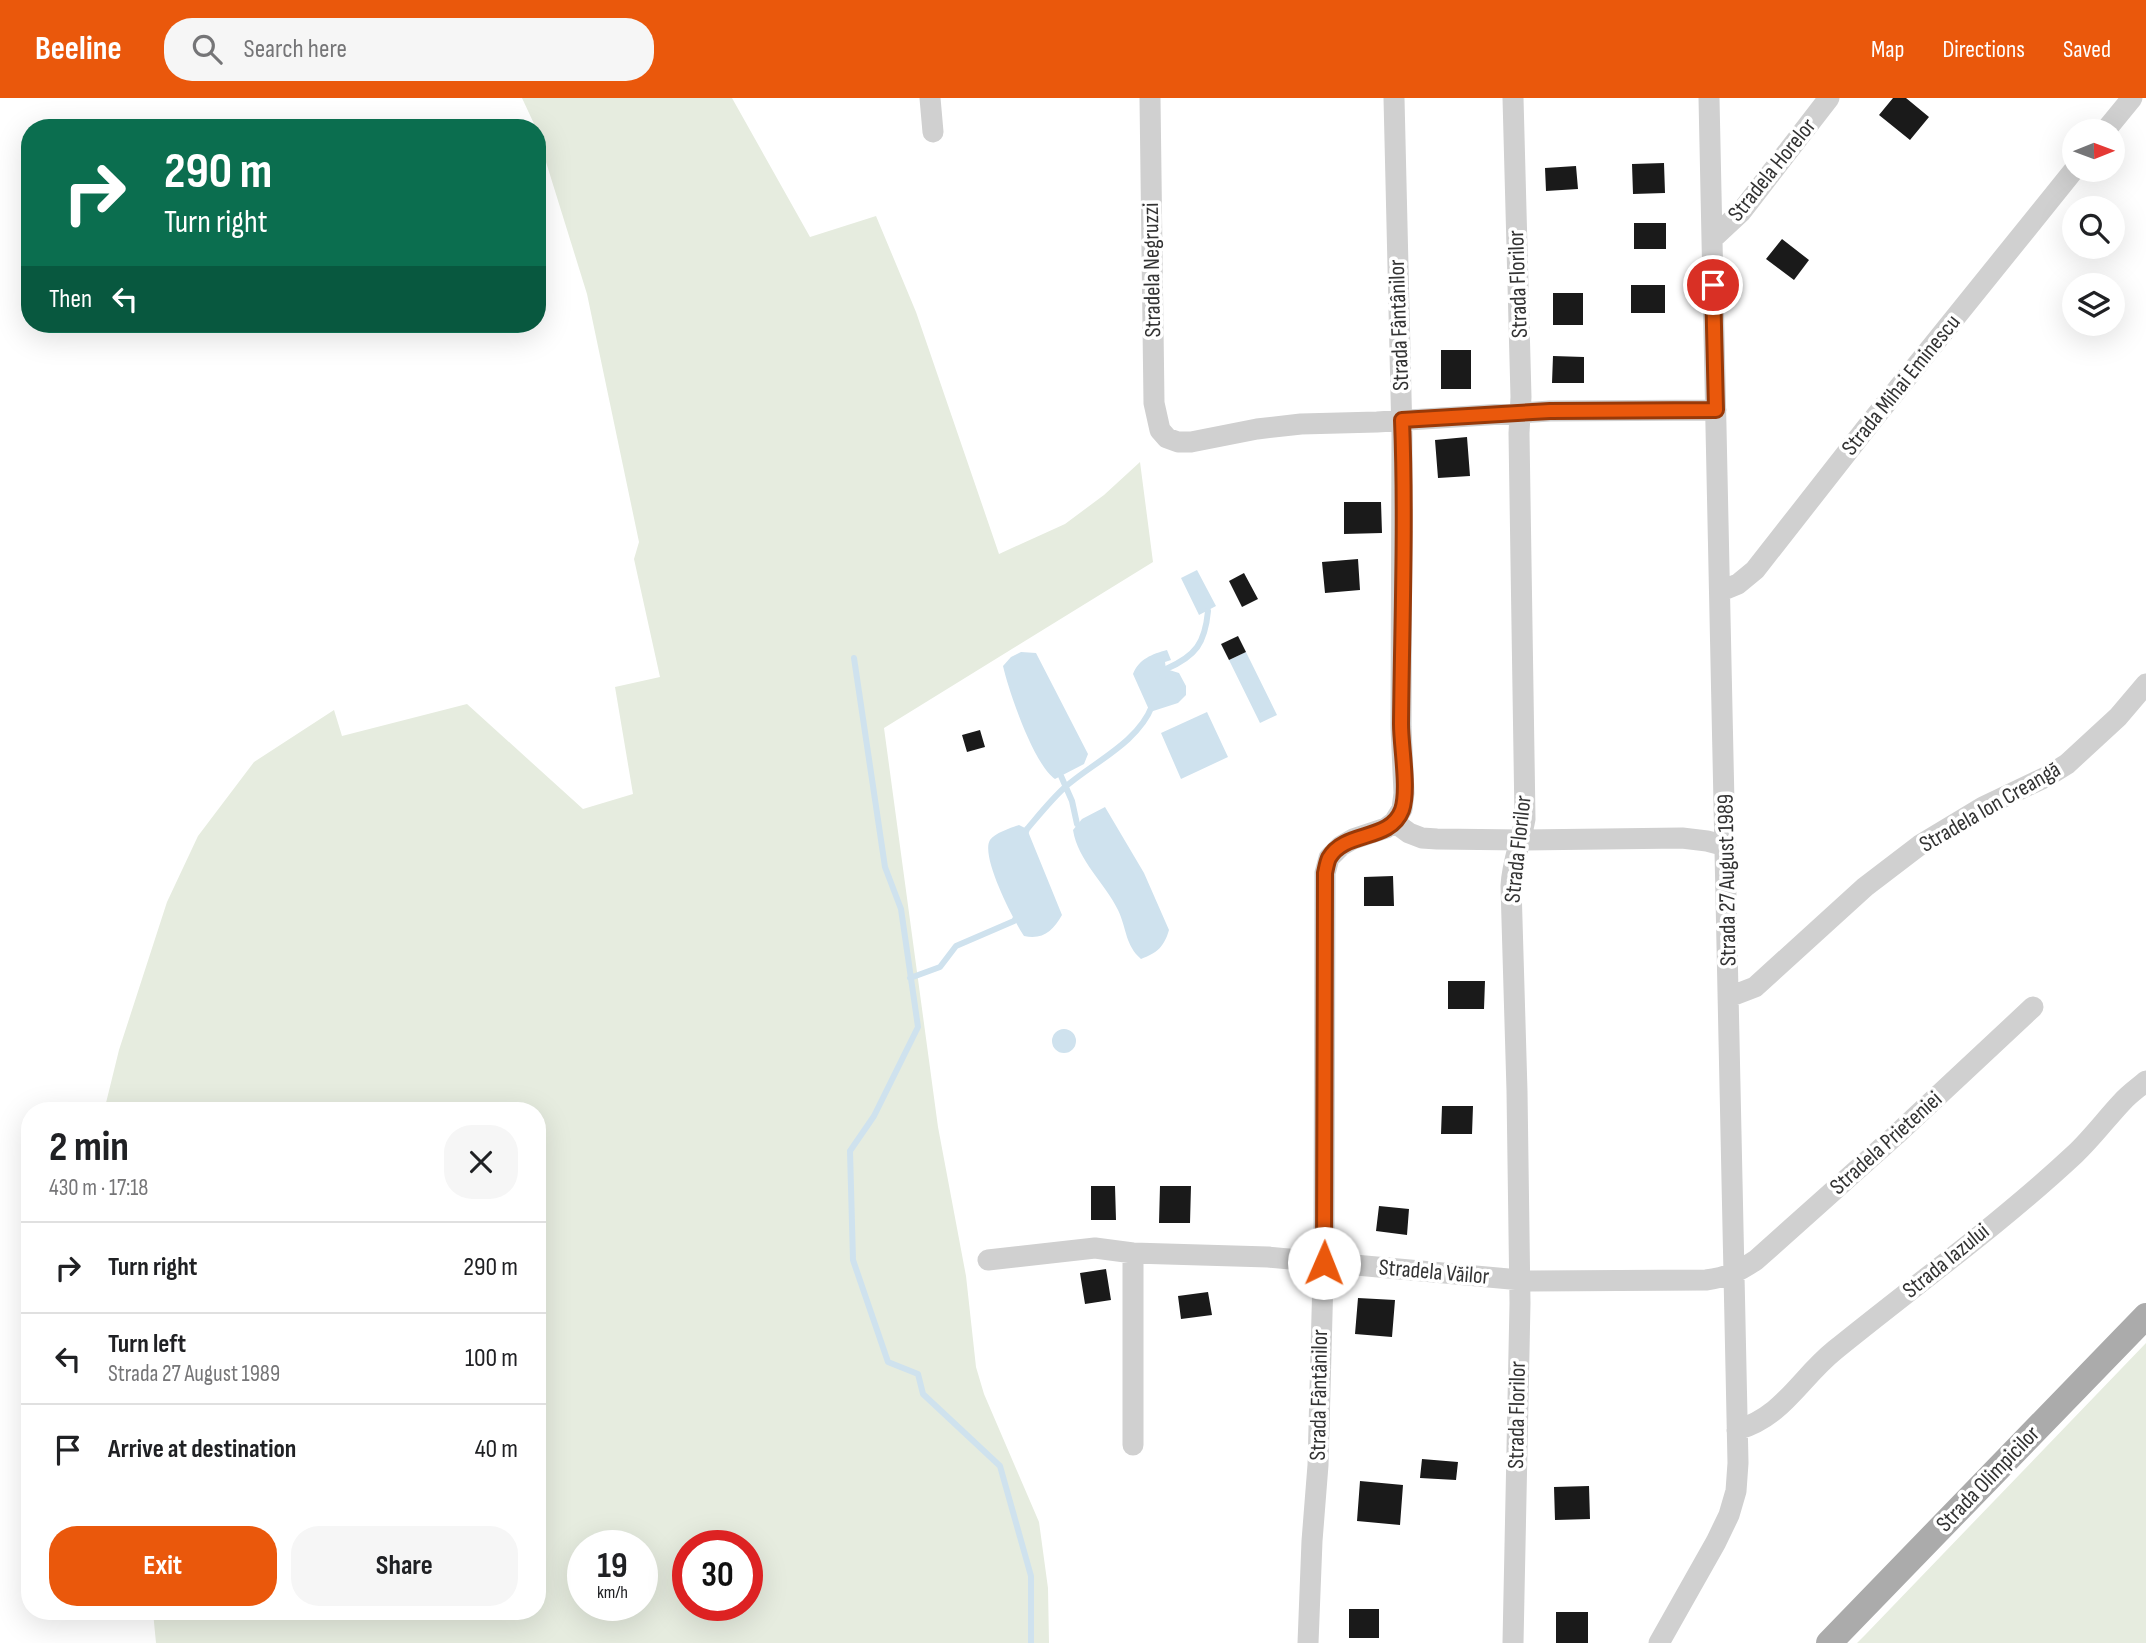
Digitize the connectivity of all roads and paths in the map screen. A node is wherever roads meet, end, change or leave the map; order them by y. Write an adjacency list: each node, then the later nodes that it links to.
1 (930, 98): 9 (street)
2 (1150, 98): 14 (street, Stradela Negruzzi)
3 (1394, 98): 14 (street, Strada Fântânilor)
4 (1513, 98): 13 (street, Strada Florilor)
5 (1709, 98): 11 (street, Strada 27 August 1989)
6 (1829, 98): 11 (street, Stradela Horelor)
7 (2132, 98): 8 (street)
8 (2115, 119)
9 (933, 132)
10 (2064, 182): 15 (street, Strada Mihai Eminescu)
11 (1712, 239): 12 (street, Strada 27 August 1989)
12 (1716, 410): 13 (street); 15 (street, Strada 27 August 1989)
13 (1520, 414): 14 (street); 18 (street, Strada Florilor)
14 (1402, 420): 17 (street, Strada Fântânilor)
15 (1721, 591): 19 (street, Strada 27 August 1989)
16 (2146, 684): 20 (street, Stradela Ion Creangă)
17 (1394, 822): 18 (street); 25 (street, Strada Fântânilor)
18 (1522, 841): 19 (street); 27 (street, Strada Florilor)
19 (1726, 846): 20 (street, Strada 27 August 1989)
20 (1729, 997): 26 (street, Strada 27 August 1989)
21 (2033, 1007): 26 (street, Stradela Prieteniei)
22 (2146, 1081): 29 (street, Strada Iazului)
23 (1132, 1253): 24 (street, Stradela Văilor); 25 (street, Stradela Văilor); 30 (street)
24 (988, 1260)
25 (1324, 1263): 27 (street, Stradela Văilor); 31 (street, Strada Fântânilor)
26 (1734, 1275): 27 (street, Stradela Văilor); 29 (street, Strada 27 August 1989)
27 (1519, 1280): 32 (street, Strada Florilor)
28 (2146, 1316): 34 (main road, Strada Olimpicilor)
29 (1737, 1430): 33 (street, Strada 27 August 1989)
30 (1132, 1445)
31 (1308, 1643)
32 (1513, 1643)
33 (1660, 1643)
34 (1829, 1643)

